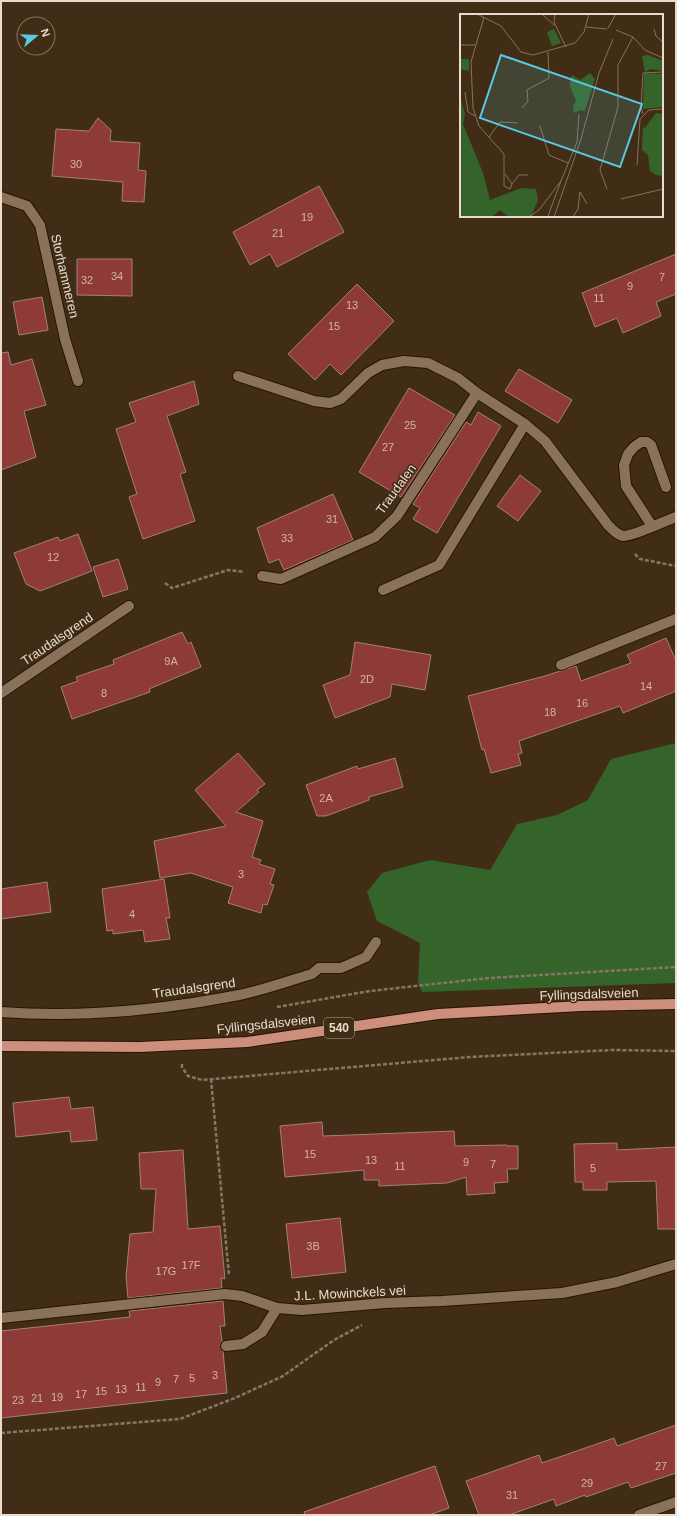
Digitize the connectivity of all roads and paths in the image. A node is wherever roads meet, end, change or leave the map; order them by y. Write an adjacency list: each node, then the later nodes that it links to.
1 (1, 197): 3 (street, Storhammeren)
2 (238, 376): 4 (street)
3 (78, 380)
4 (477, 393): 5 (street); 11 (street, Traudalen)
5 (525, 424): 9 (street); 13 (street)
6 (666, 487): 8 (street)
7 (676, 517): 8 (street)
8 (652, 526): 9 (street)
9 (627, 535): 10 (path)
10 (676, 566)
11 (262, 576): 12 (path)
12 (165, 583)
13 (384, 590)
14 (129, 606): 17 (street, Traudalsgrend)
15 (676, 619): 16 (street)
16 (561, 665)
17 (1, 693)
18 (376, 942): 22 (street, Traudalsgrend)
19 (676, 968): 21 (path)
20 (676, 1004): 23 (main road, Fyllingsdalsveien / 540)
21 (270, 1008)
22 (1, 1012)
23 (180, 1045): 24 (main road, Fyllingsdalsveien / 540); 26 (path)
24 (1, 1046)
25 (676, 1051): 26 (path)
26 (211, 1079): 28 (path)
27 (676, 1264): 29 (street, J.L. Mowinckels vei)
28 (231, 1294): 30 (street, J.L. Mowinckels vei); 31 (street, J.L. Mowinckels vei)
29 (385, 1303): 30 (street, J.L. Mowinckels vei); 33 (path)
30 (277, 1308): 32 (street)
31 (1, 1318)
32 (226, 1346)
33 (1, 1433)
34 (676, 1502): 35 (street)
35 (639, 1515)

